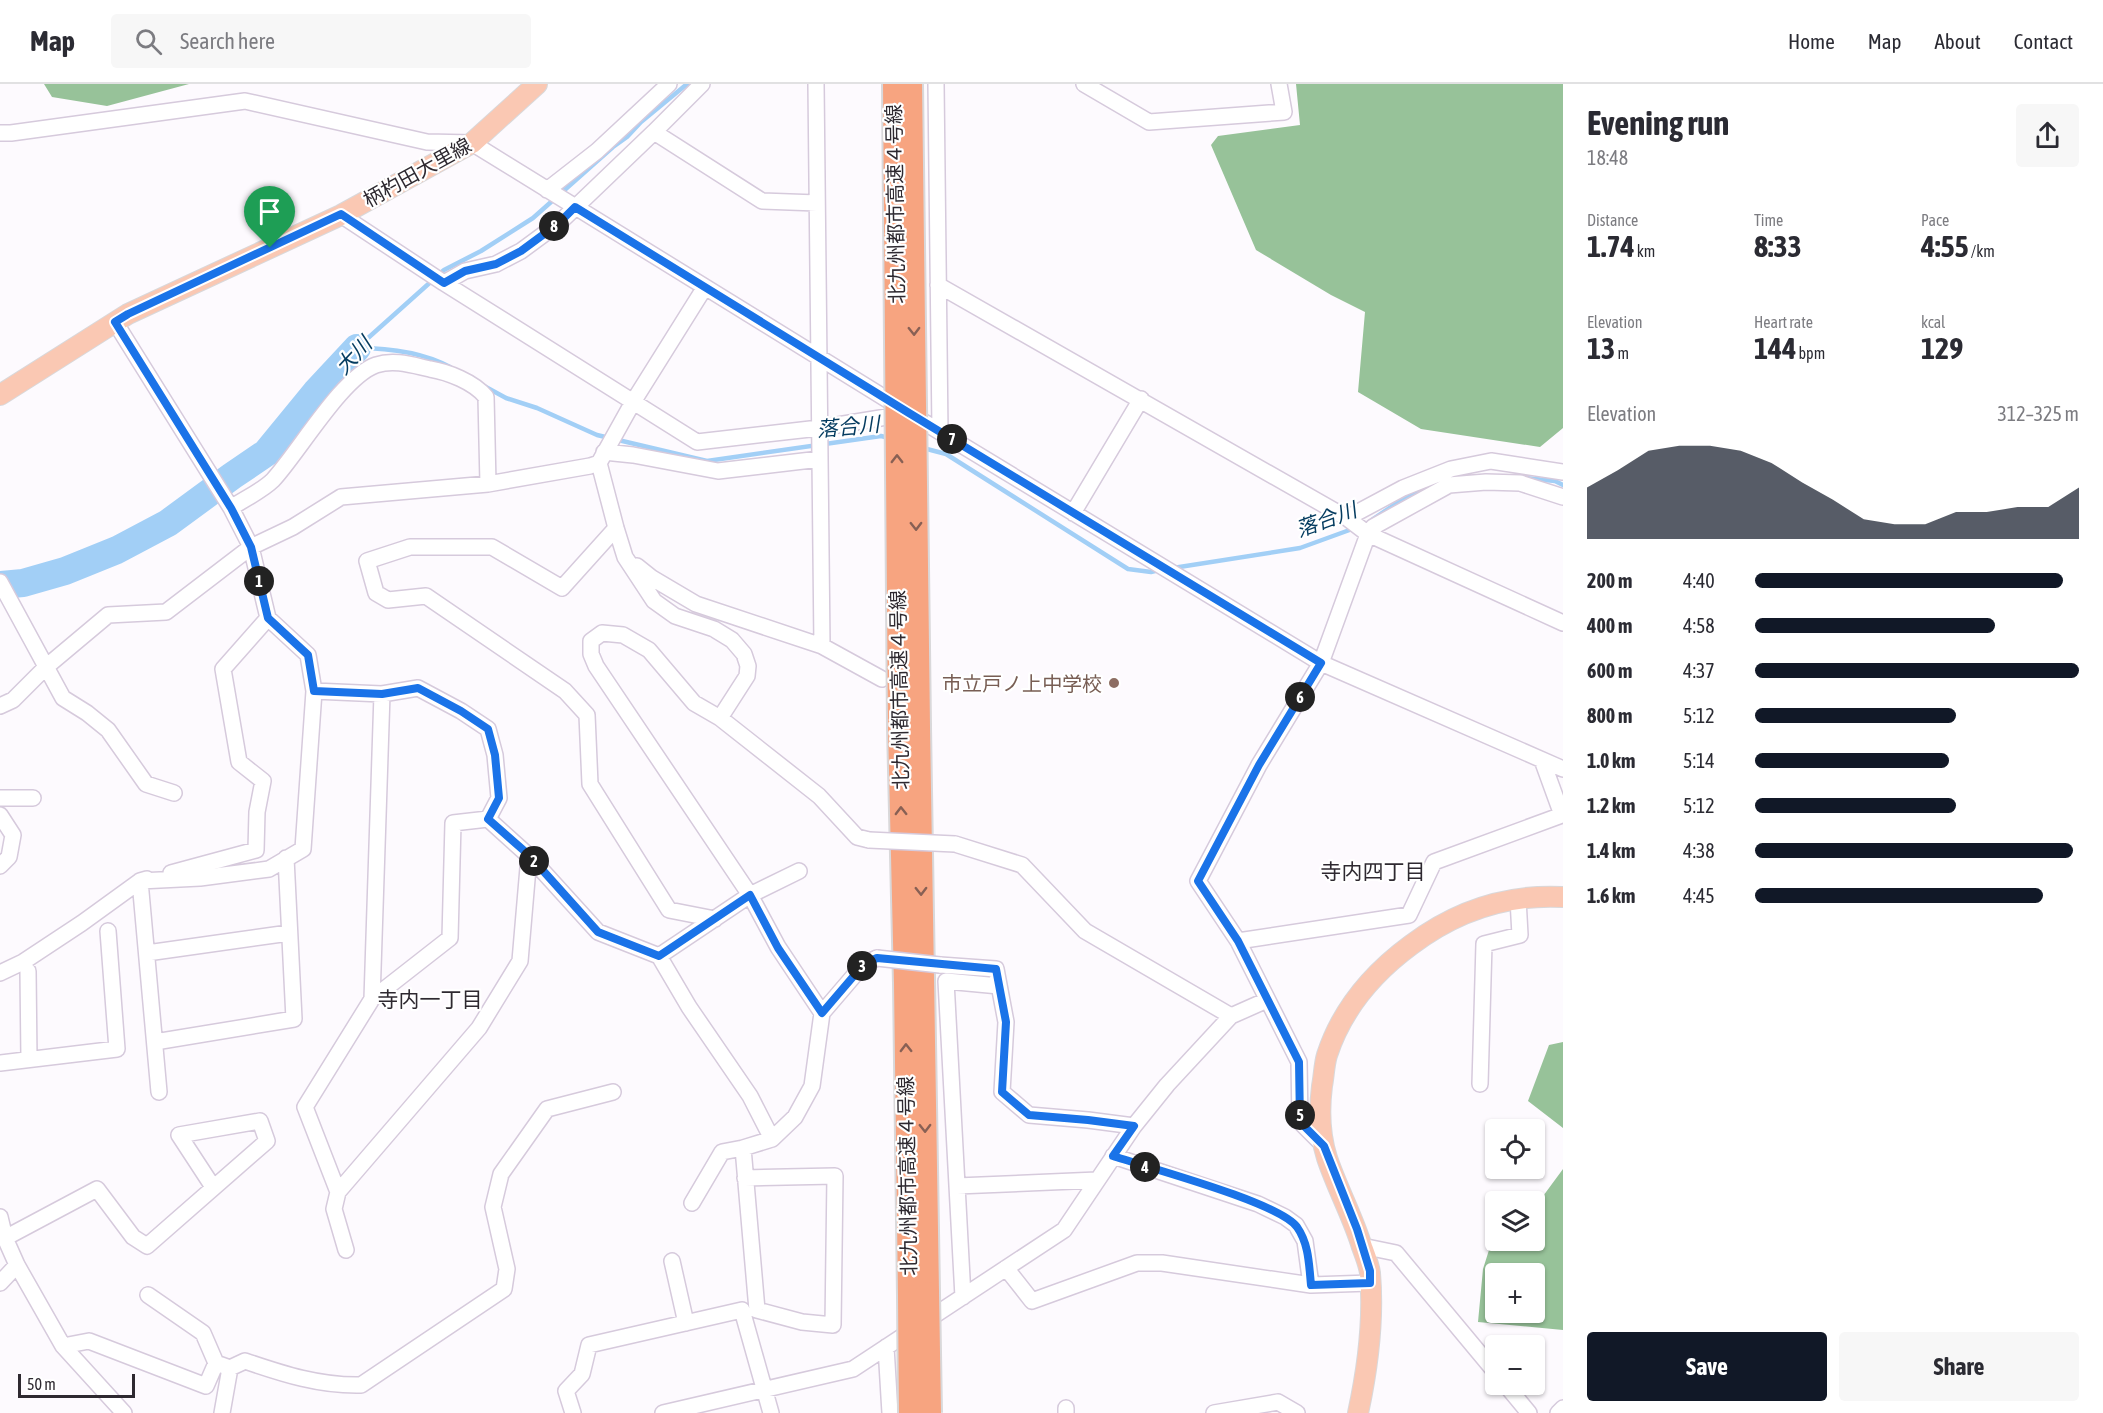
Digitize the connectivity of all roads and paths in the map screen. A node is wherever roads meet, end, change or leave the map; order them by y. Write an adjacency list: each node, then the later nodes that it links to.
1 (537, 84): 12 (main road, 柄杓田大里線)
2 (669, 84): 13 (street)
3 (702, 84): 10 (street)
4 (816, 84): 14 (street)
5 (894, 84): 51 (highway, 北九州都市高速４号線, one-way to 5, bridge)
6 (912, 84): 51 (highway, 北九州都市高速４号線, one-way to 51, bridge)
7 (936, 84): 18 (street)
8 (1084, 84): 9 (street)
9 (1279, 84)
10 (654, 132): 14 (street); 15 (street)
11 (0, 133): 12 (street)
12 (472, 143): 13 (street); 16 (main road, 柄杓田大里線)
13 (550, 192): 15 (street)
14 (818, 203): 21 (street)
15 (572, 206): 17 (street); 19 (street)
16 (341, 214): 17 (street); 20 (main road, 柄杓田大里線)
17 (444, 283): 24 (street)
18 (938, 285): 23 (street); 27 (street)
19 (705, 287): 21 (street); 24 (street)
20 (115, 322): 22 (main road, 柄杓田大里線); 33 (street)
21 (818, 356): 25 (street); 26 (street)
22 (0, 395)
23 (1141, 399): 34 (street); 35 (street)
24 (633, 402): 26 (street); 28 (street)
25 (909, 413): 26 (street); 27 (street)
26 (819, 428): 29 (street)
27 (940, 432): 34 (street)
28 (601, 458): 29 (street); 31 (street); 36 (street)
29 (820, 459): 43 (street)
30 (1563, 472): 35 (street)
31 (488, 484): 33 (street); 38 (street)
32 (1563, 497): 37 (street)
33 (231, 508): 38 (street)
34 (1072, 513): 44 (street)
35 (1347, 518): 37 (street)
36 (616, 528): 39 (street); 67 (street)
37 (1368, 534): 42 (street); 44 (street)
38 (251, 547): 41 (street); 45 (street)
39 (625, 557): 43 (street); 50 (street)
40 (0, 582): 45 (street)
41 (268, 618): 47 (street); 63 (street)
42 (1563, 622)
43 (822, 646): 46 (street)
44 (1321, 663): 52 (street); 70 (street)
45 (46, 668): 49 (street); 54 (street)
46 (882, 679)
47 (314, 691): 48 (street); 60 (street)
48 (382, 694): 58 (street); 76 (street)
49 (0, 706)
50 (720, 718): 64 (street); 79 (street, bridge)
51 (909, 727): 107 (highway, 北九州都市高速４号線)
52 (1542, 760): 53 (street); 70 (street)
53 (1563, 770)
54 (174, 793)
55 (0, 798): 56 (street)
56 (33, 798)
57 (0, 815): 61 (street)
58 (488, 819): 59 (street); 76 (street)
59 (529, 855): 72 (street); 95 (street)
60 (286, 858): 63 (street); 69 (street)
61 (0, 866)
62 (799, 871): 64 (street)
63 (140, 881): 71 (street); 74 (street)
64 (750, 895): 67 (street); 78 (street)
65 (1563, 897): 66 (main road)
66 (1518, 898): 83 (street); 88 (main road)
67 (714, 919): 72 (street)
68 (108, 931): 81 (street)
69 (290, 933): 71 (street); 80 (street)
70 (1238, 941): 77 (street)
71 (147, 953): 80 (street)
72 (659, 956): 87 (street)
73 (28, 971): 81 (street)
74 (0, 973)
75 (999, 986): 78 (street, bridge); 86 (street); 93 (street)
76 (372, 999): 95 (street)
77 (1267, 1000): 79 (street); 88 (street)
78 (822, 1013): 87 (street)
79 (1231, 1016): 86 (street)
80 (155, 1042): 84 (street)
81 (30, 1059): 82 (street)
82 (0, 1063)
83 (1480, 1084)
84 (159, 1092)
85 (613, 1092): 115 (street)
86 (1134, 1126): 90 (street)
87 (772, 1138): 89 (street)
88 (1324, 1146): 99 (main road)
89 (743, 1148): 91 (street); 96 (street)
90 (1113, 1156): 92 (street); 106 (street)
91 (745, 1178): 91 (street)
92 (1097, 1180): 93 (street); 103 (street)
93 (957, 1186): 109 (street)
94 (213, 1187): 94 (street); 98 (street)
95 (338, 1192): 100 (street)
96 (692, 1203)
97 (0, 1216): 98 (street)
98 (6, 1238): 102 (street)
99 (1362, 1246): 105 (main road); 114 (street)
100 (346, 1250)
101 (672, 1261): 110 (street)
102 (17, 1265): 104 (street); 111 (street)
103 (1006, 1268): 106 (street); 109 (street)
104 (0, 1283)
105 (1370, 1283): 106 (street); 130 (main road)
106 (1311, 1285)
107 (918, 1294): 113 (highway, bridge); 125 (highway, bridge)
108 (148, 1295): 115 (street)
109 (963, 1297): 112 (street)
110 (687, 1323): 116 (street); 121 (street)
111 (63, 1346): 115 (street); 119 (street)
112 (886, 1347): 116 (street); 124 (street)
113 (929, 1357): 126 (highway, bridge); 127 (highway, bridge)
114 (1485, 1360)
115 (223, 1365): 120 (street)
116 (765, 1389): 122 (street); 123 (street)
117 (1514, 1395): 131 (street)
118 (1563, 1408): 132 (street)
119 (124, 1413)
120 (222, 1413)
121 (573, 1413)
122 (663, 1413)
123 (771, 1413)
124 (890, 1413)
125 (910, 1413)
126 (930, 1413)
127 (938, 1413)
128 (1214, 1413): 129 (street)
129 (1297, 1413)
130 (1358, 1413)
131 (1529, 1413)
132 (1558, 1413)

